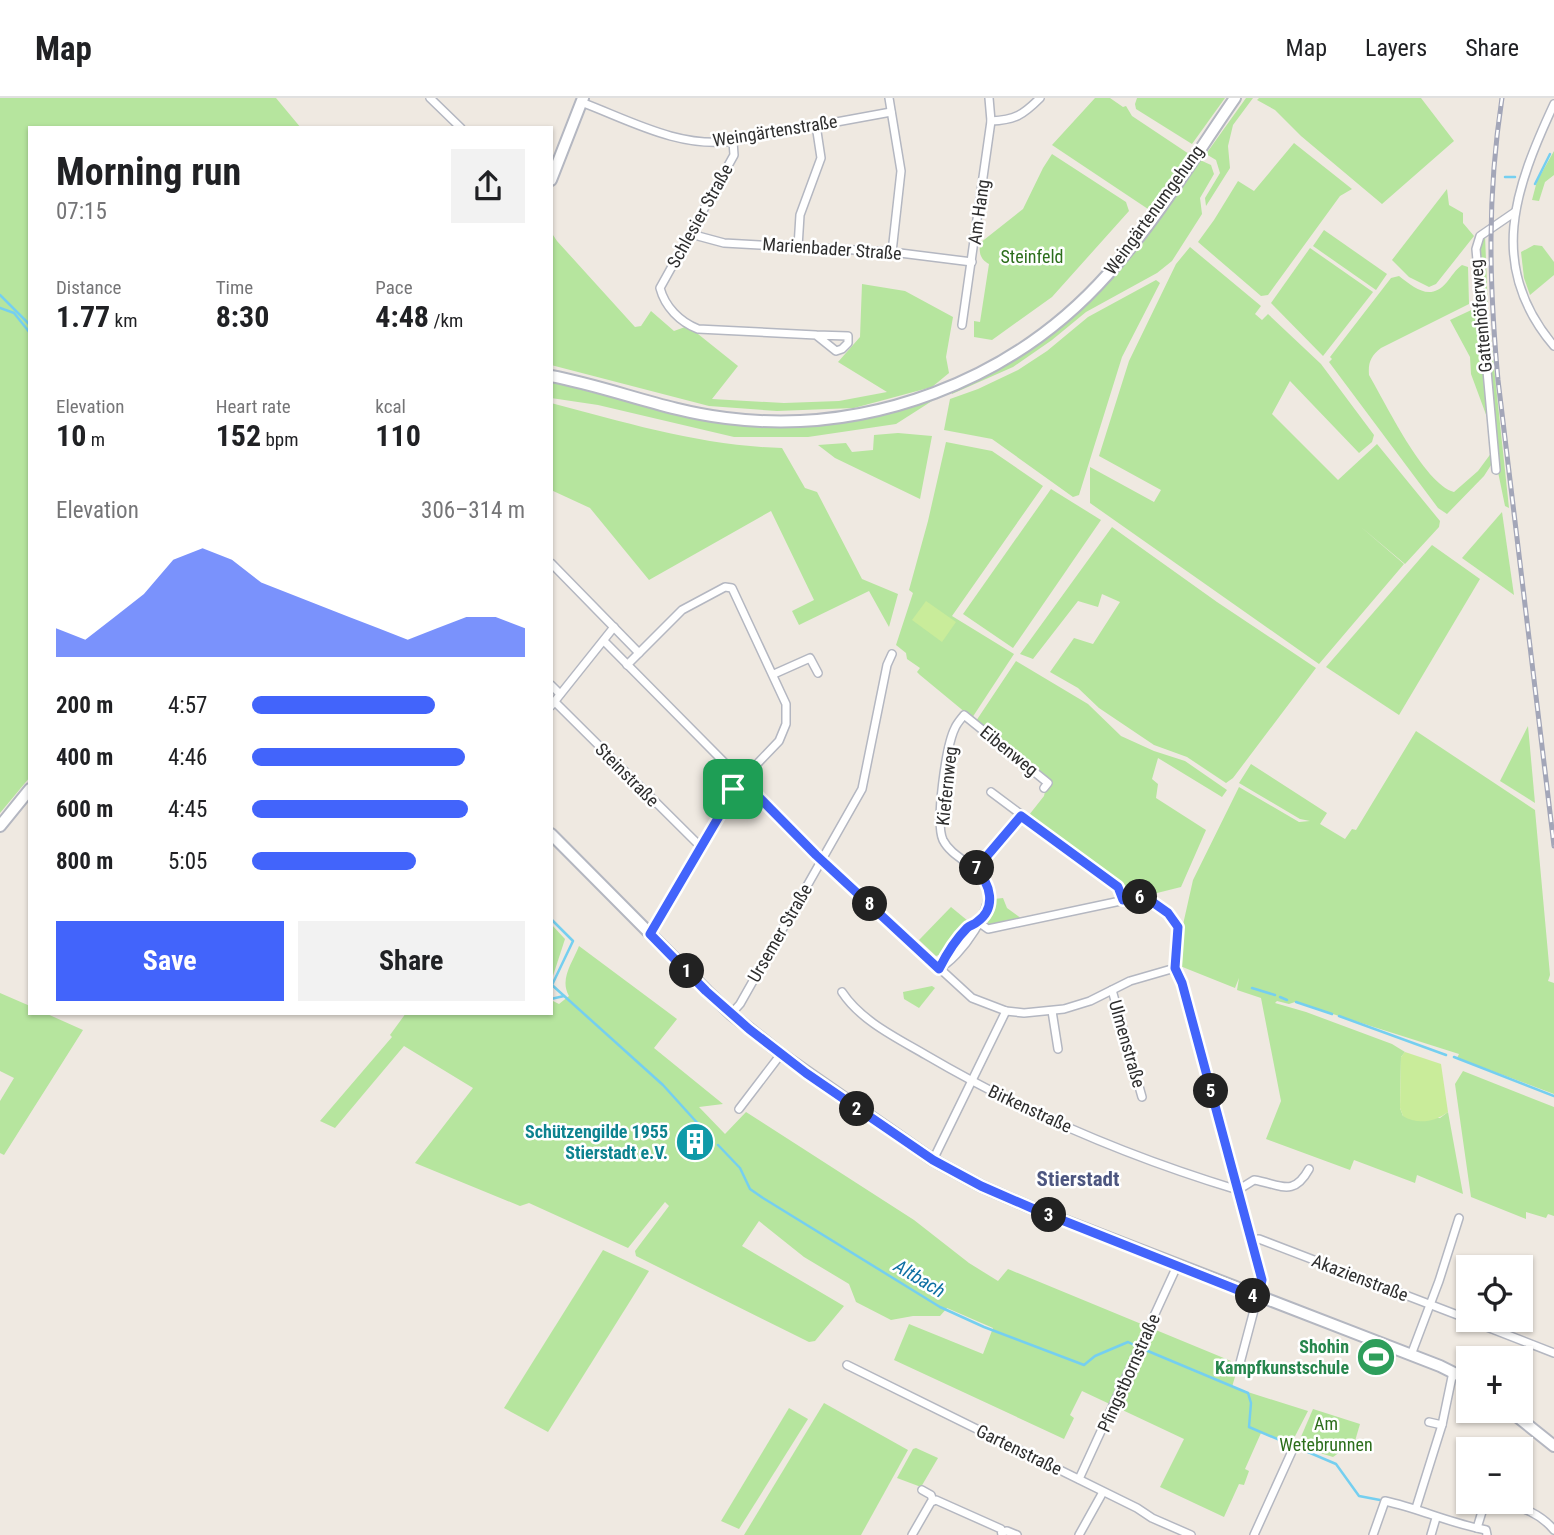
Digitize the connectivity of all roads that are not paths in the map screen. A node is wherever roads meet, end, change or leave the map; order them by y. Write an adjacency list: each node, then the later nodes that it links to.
1 (430, 98): 11 (street)
2 (889, 98): 8 (street)
3 (989, 98): 9 (street, Am Hang)
4 (1040, 98): 9 (street)
5 (1235, 98): 22 (street, Weingärtenumgehung)
6 (582, 100): 12 (street, Weingärtenstraße); 13 (street)
7 (1554, 104): 14 (street)
8 (891, 112): 10 (street, Weingärtenstraße); 17 (street)
9 (991, 121): 18 (street, Am Hang)
10 (816, 125): 12 (street, Weingärtenstraße); 16 (street)
11 (459, 126)
12 (733, 141): 15 (street, Schlesier Straße)
13 (553, 175)
14 (1515, 212): 21 (street); 23 (street, Gattenhöferweg)
15 (695, 230): 16 (street, Marienbader Straße); 20 (street, Schlesier Straße)
16 (798, 247): 17 (street, Marienbader Straße)
17 (892, 252): 18 (street, Marienbader Straße)
18 (972, 262): 19 (street, Am Hang)
19 (962, 325)
20 (816, 335)
21 (1554, 346)
22 (553, 377)
23 (1496, 470)
24 (553, 566): 25 (street)
25 (614, 627): 26 (street); 27 (street)
26 (604, 641): 29 (street); 33 (street)
27 (639, 653): 29 (street); 31 (street)
28 (892, 654): 44 (street, Ursemer Straße)
29 (627, 665): 36 (street)
30 (818, 673): 31 (street)
31 (774, 674): 36 (street)
32 (553, 687): 33 (street)
33 (560, 694): 34 (street)
34 (553, 704): 43 (street, Steinstraße)
35 (964, 715): 37 (street, Eibenweg); 45 (street, Kiefernweg)
36 (741, 779): 43 (street); 44 (street)
37 (1044, 788)
38 (28, 791): 41 (street)
39 (991, 792): 40 (street)
40 (1021, 816): 45 (street); 46 (street)
41 (0, 826)
42 (553, 836): 48 (street)
43 (701, 847): 48 (street)
44 (822, 860): 50 (street); 55 (street, Ursemer Straße)
45 (975, 870): 47 (street, Kiefernweg)
46 (1123, 900): 47 (street); 49 (street)
47 (978, 922): 50 (street, Kiefernweg)
48 (650, 934): 55 (street)
49 (1175, 968): 51 (street); 63 (street)
50 (939, 969): 53 (street)
51 (1112, 990): 54 (street); 59 (street, Ulmenstraße)
52 (842, 992): 58 (street, Birkenstraße)
53 (1006, 1011): 54 (street); 58 (street)
54 (1052, 1011): 56 (street)
55 (731, 1014): 57 (street)
56 (1058, 1049)
57 (781, 1054): 60 (street); 61 (street)
58 (973, 1082): 61 (street); 63 (street, Birkenstraße)
59 (1142, 1097)
60 (739, 1109)
61 (933, 1160): 66 (street)
62 (1309, 1169): 63 (street)
63 (1238, 1190): 65 (street)
64 (1459, 1219): 68 (street)
65 (1251, 1240): 67 (street); 68 (street, Akazienstraße)
66 (1177, 1266): 67 (street); 82 (street, Pfingstbornstraße)
67 (1258, 1298): 72 (street); 73 (street)
68 (1430, 1305): 69 (street, Akazienstraße); 72 (street)
69 (1456, 1315)
70 (1501, 1332): 71 (street, Akazienstraße)
71 (1554, 1353)
72 (1411, 1356): 75 (street)
73 (1240, 1363)
74 (847, 1365): 82 (street, Gartenstraße)
75 (1453, 1372): 76 (street); 79 (street)
76 (1456, 1374)
77 (1429, 1422): 79 (street)
78 (1525, 1423): 80 (street)
79 (1442, 1425): 86 (street)
80 (1554, 1446)
81 (1293, 1449): 97 (street)
82 (1079, 1479): 84 (street, Gartenstraße)
83 (922, 1490): 85 (street)
84 (1104, 1492): 95 (street); 96 (street, Gartenstraße)
85 (933, 1501): 92 (street); 93 (street)
86 (1416, 1508): 89 (street); 98 (street)
87 (1533, 1513): 91 (street)
88 (1481, 1514): 90 (street)
89 (1436, 1518): 90 (street); 99 (street)
90 (1477, 1528): 100 (street)
91 (1553, 1529): 101 (street)
92 (1002, 1533): 94 (street)
93 (912, 1535)
94 (1017, 1535)
95 (1079, 1535)
96 (1191, 1535)
97 (1254, 1535)
98 (1373, 1535)
99 (1431, 1535)
100 (1487, 1535)
101 (1547, 1535)

